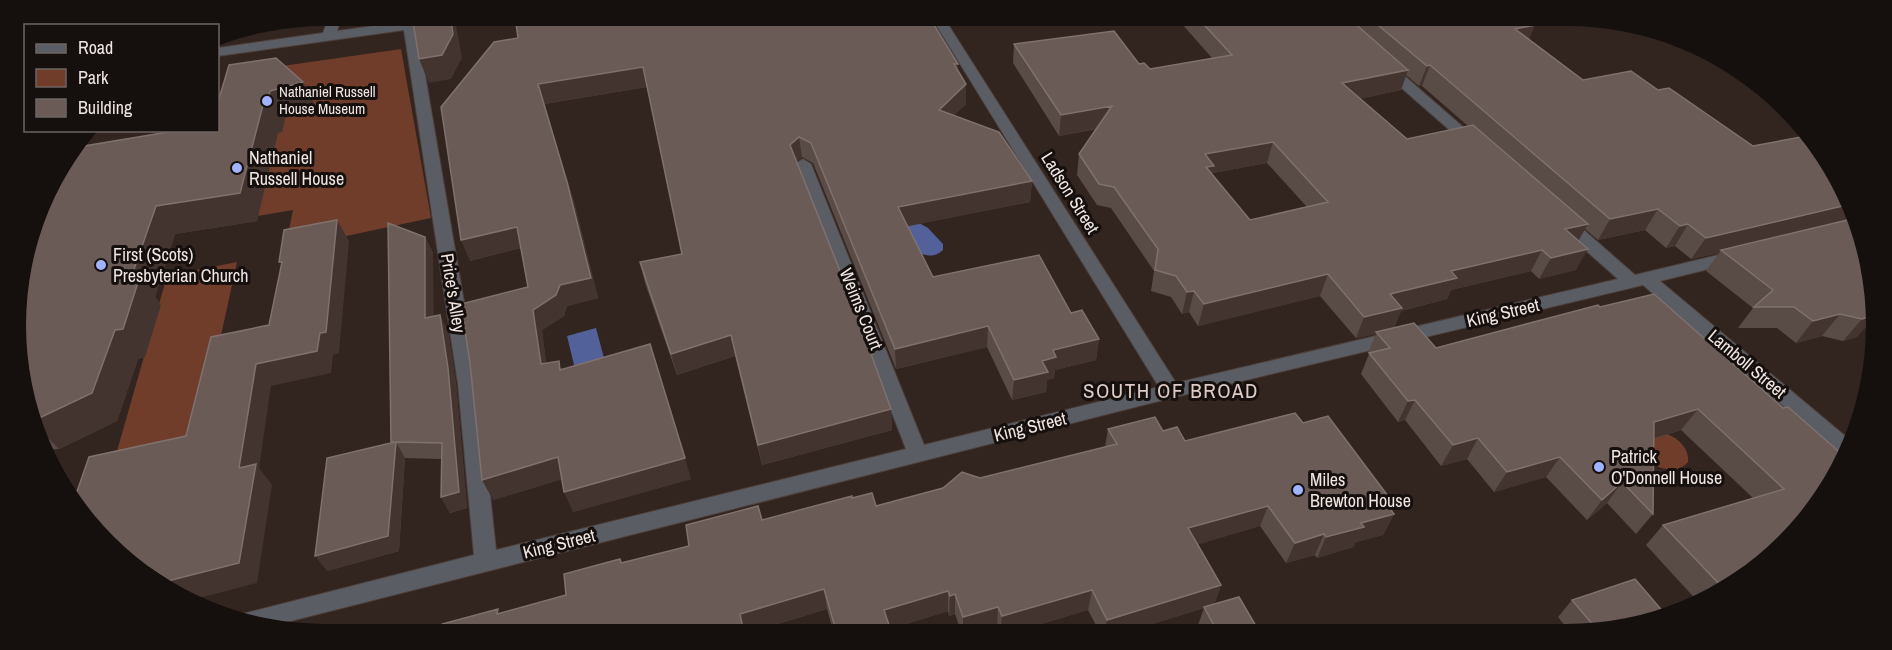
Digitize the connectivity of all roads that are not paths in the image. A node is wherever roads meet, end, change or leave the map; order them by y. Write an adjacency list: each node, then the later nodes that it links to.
1 (332, 26): 5 (street)
2 (403, 26): 5 (street)
3 (410, 26): 16 (street, Price's Alley)
4 (943, 26): 13 (street, Ladson Street)
5 (329, 36): 6 (street)
6 (219, 52)
7 (1377, 60): 8 (street)
8 (1485, 153)
9 (804, 164): 15 (street, Weims Court)
10 (1550, 210): 12 (street, Lamboll Street)
11 (1749, 254): 12 (street, King Street)
12 (1639, 280): 13 (street, King Street); 14 (street, Lamboll Street)
13 (1171, 391): 15 (street, King Street)
14 (1842, 445)
15 (918, 454): 16 (street, King Street)
16 (486, 562): 17 (street, King Street)
17 (262, 618)

